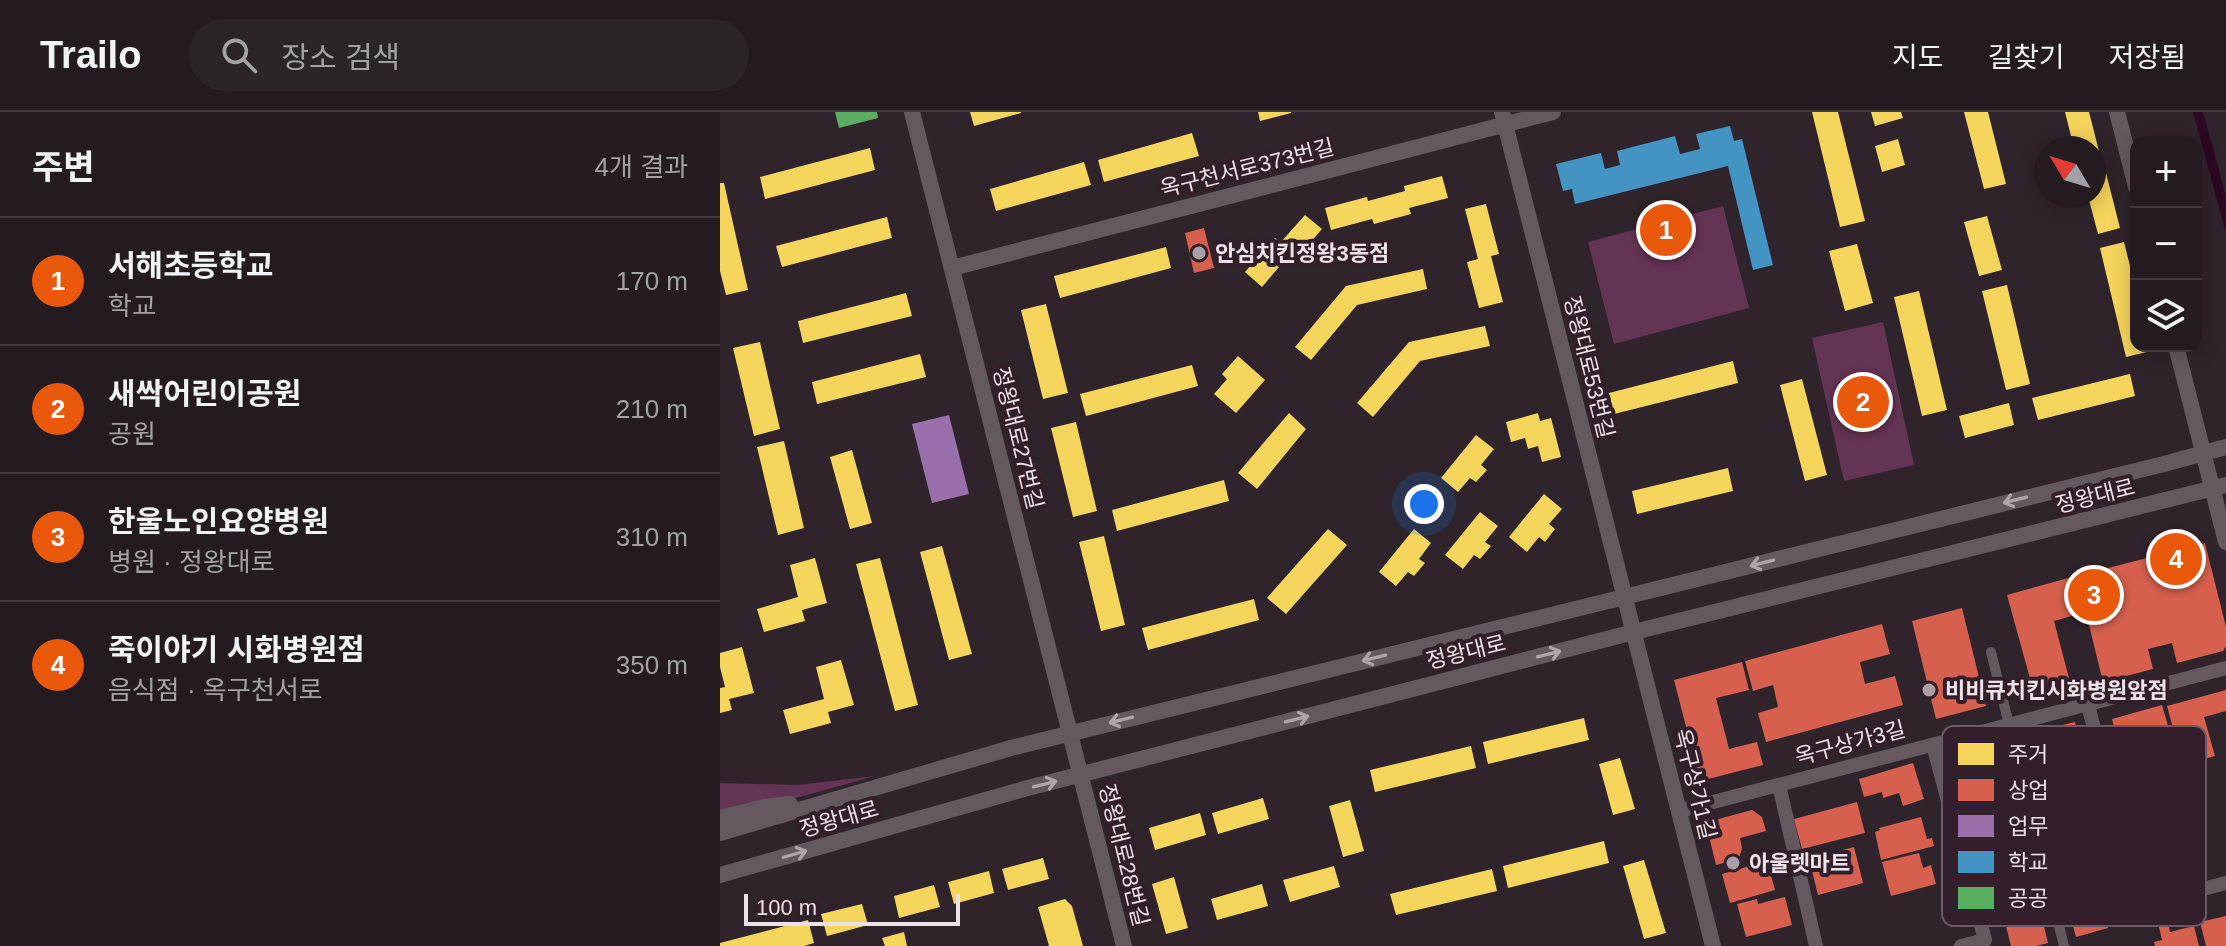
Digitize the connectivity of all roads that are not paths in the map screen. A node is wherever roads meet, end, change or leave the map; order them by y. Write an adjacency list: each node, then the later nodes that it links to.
1 (912, 112): 6 (street, 정왕대로27번길)
2 (1553, 112): 4 (street, 옥구천서로373번길)
3 (2117, 112): 5 (street)
4 (1504, 118): 6 (street, 옥구천서로373번길); 12 (street, 정왕대로53번길)
5 (2130, 163)
6 (952, 268): 20 (street, 정왕대로27번길)
7 (2178, 352): 9 (street)
8 (2226, 447): 9 (street, 정왕대로)
9 (2203, 453): 10 (street); 12 (street, 정왕대로, one-way to 12)
10 (2219, 487): 11 (street); 13 (street, 정왕대로)
11 (2226, 542)
12 (1625, 596): 13 (street, 정왕대로53번길); 20 (street, 정왕대로, one-way to 20)
13 (1634, 632): 23 (street, 정왕대로, one-way to 13); 27 (street, 옥구상가1길)
14 (1991, 652): 17 (street)
15 (2226, 668): 16 (street, 옥구상가3길)
16 (2088, 705): 17 (street, 옥구상가3길); 19 (street)
17 (2009, 725): 18 (street, 옥구상가3길)
18 (2005, 726)
19 (2093, 726)
20 (1070, 733): 23 (street, 정왕대로27번길); 26 (street, 정왕대로)
21 (1942, 743): 22 (street, 옥구상가3길)
22 (1933, 745): 24 (street, 옥구상가3길); 25 (street, 옥구상가3길)
23 (1081, 774): 30 (street, 정왕대로, one-way to 23); 35 (street, 정왕대로28번길)
24 (1942, 779)
25 (1779, 785): 27 (street, 옥구상가3길); 37 (street, 옥구상가3길)
26 (836, 799): 28 (street); 29 (street, 정왕대로)
27 (1679, 811): 36 (street, 옥구상가1길)
28 (720, 818)
29 (720, 833)
30 (720, 875)
31 (2226, 883): 32 (street)
32 (2206, 888)
33 (1981, 926): 38 (street, 옥구상가3길)
34 (2059, 926): 39 (street)
35 (1124, 946)
36 (1713, 946)
37 (1816, 946)
38 (1961, 946)
39 (2064, 946)

